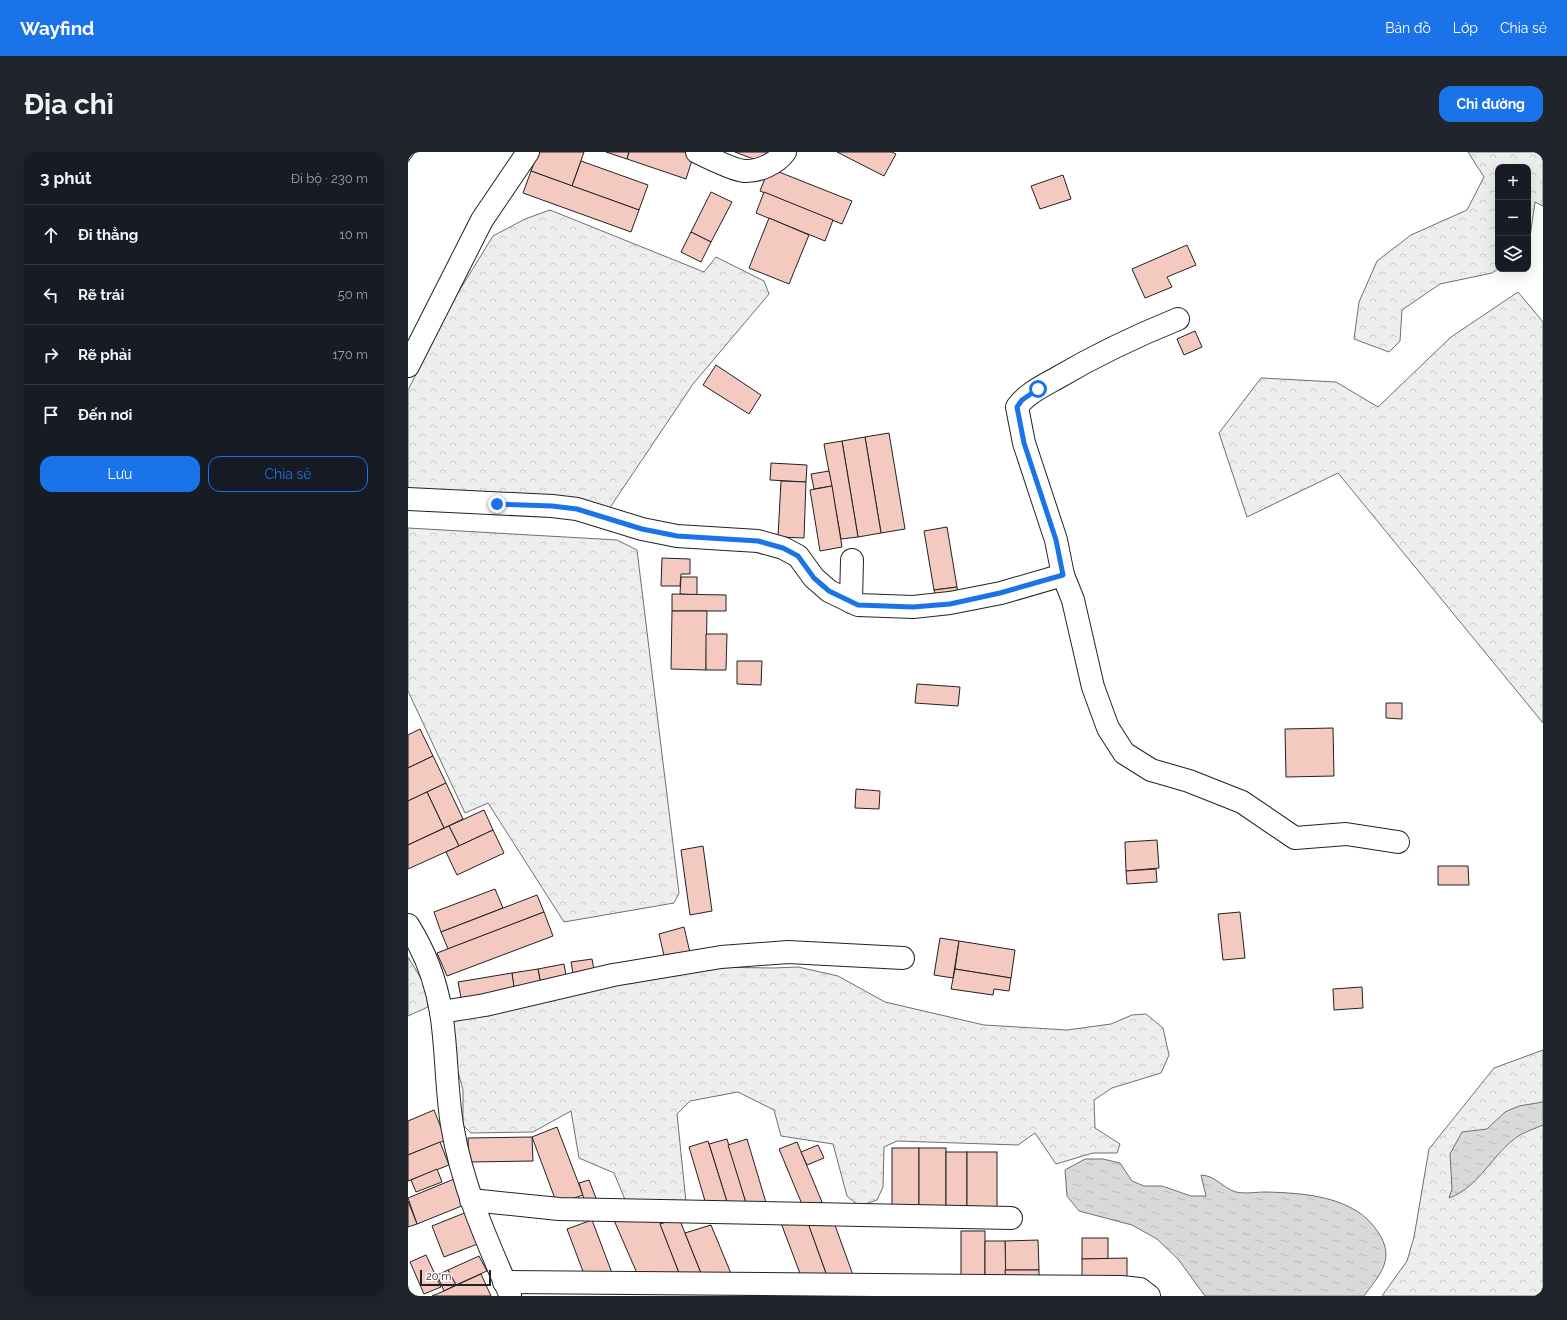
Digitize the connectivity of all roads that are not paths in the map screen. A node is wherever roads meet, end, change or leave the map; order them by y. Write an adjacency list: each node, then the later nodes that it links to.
1 (528, 152): 5 (street)
2 (697, 152): 3 (street)
3 (785, 152)
4 (1178, 319): 8 (street)
5 (408, 366)
6 (408, 499): 9 (street)
7 (852, 560): 9 (street)
8 (1063, 575): 9 (street); 10 (street)
9 (851, 602)
10 (1398, 842)
11 (408, 925): 13 (street)
12 (903, 958): 13 (street)
13 (441, 1012): 14 (street)
14 (471, 1200): 15 (street); 16 (street)
15 (1011, 1218)
16 (507, 1289): 17 (street)
17 (1149, 1296)

